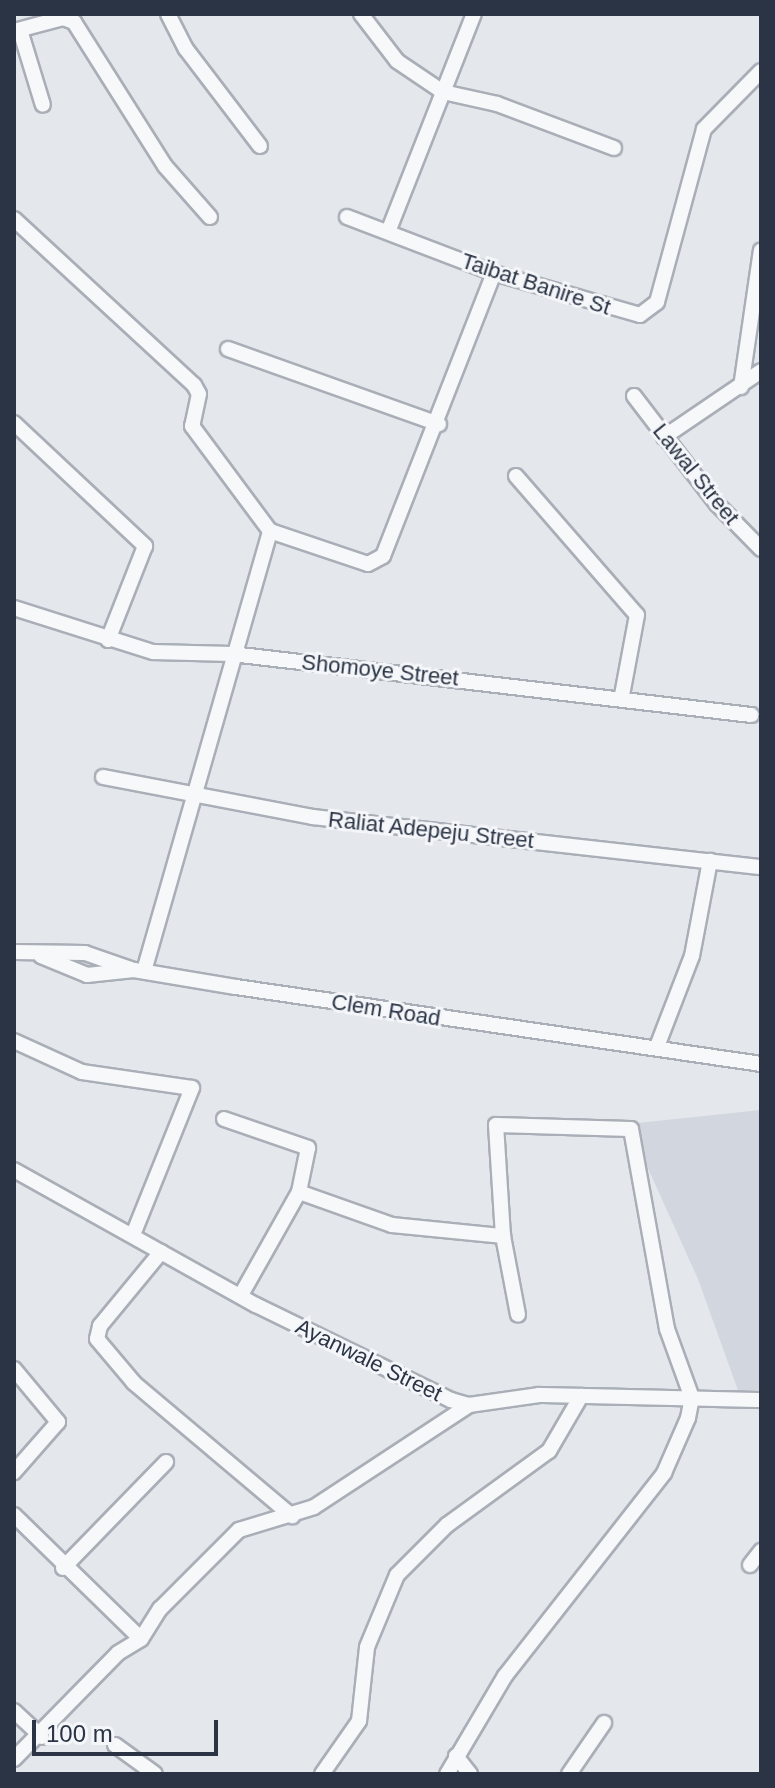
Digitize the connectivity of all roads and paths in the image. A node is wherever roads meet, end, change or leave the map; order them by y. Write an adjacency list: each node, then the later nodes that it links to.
1 (168, 14): 8 (street)
2 (361, 14): 6 (street)
3 (474, 14): 6 (street)
4 (17, 31): 7 (street); 10 (street)
5 (761, 71): 15 (street, Taibat Banire St)
6 (443, 92): 9 (street); 13 (street)
7 (43, 105)
8 (260, 146)
9 (614, 148)
10 (210, 217)
11 (347, 217): 13 (street, Taibat Banire St)
12 (14, 219): 24 (street)
13 (388, 232): 15 (street, Taibat Banire St)
14 (761, 250): 18 (street)
15 (494, 273): 21 (street)
16 (228, 349): 21 (street)
17 (761, 371): 18 (street)
18 (741, 387): 22 (street)
19 (634, 396): 22 (street, Lawal Street)
20 (14, 423): 27 (street)
21 (439, 424): 24 (street)
22 (664, 437): 25 (street, Lawal Street)
23 (516, 476): 29 (street)
24 (270, 531): 28 (street)
25 (761, 549)
26 (14, 608): 27 (street, Shomoye Street)
27 (108, 640): 28 (street, Shomoye Street)
28 (232, 654): 29 (street, Shomoye Street); 32 (street)
29 (622, 695): 30 (street, Shomoye Street)
30 (751, 715)
31 (103, 777): 32 (street, Raliat Adepeju Street)
32 (195, 797): 33 (street, Raliat Adepeju Street); 37 (street)
33 (710, 861): 34 (street, Raliat Adepeju Street); 39 (street)
34 (761, 867)
35 (14, 952): 36 (street, Clem Road)
36 (41, 956): 37 (street, Clem Road); 37 (street)
37 (139, 970): 39 (street, Clem Road)
38 (14, 1041): 44 (street)
39 (658, 1044): 40 (street, Clem Road)
40 (761, 1064)
41 (224, 1119): 43 (street)
42 (14, 1170): 44 (street, Ayanwale Street)
43 (299, 1192): 45 (street); 47 (street)
44 (133, 1235): 46 (street, Ayanwale Street)
45 (503, 1236): 48 (street); 51 (street)
46 (161, 1252): 47 (street, Ayanwale Street); 57 (street)
47 (241, 1295): 53 (street, Ayanwale Street)
48 (518, 1315)
49 (14, 1369): 55 (street)
50 (581, 1396): 51 (street, Ayanwale Street); 53 (street, Ayanwale Street); 69 (street)
51 (692, 1398): 52 (street, Ayanwale Street); 66 (street)
52 (761, 1400)
53 (469, 1405): 57 (street)
54 (166, 1462): 60 (street)
55 (14, 1472)
56 (14, 1515): 60 (street)
57 (292, 1516): 61 (street)
58 (761, 1551): 59 (street)
59 (750, 1565)
60 (63, 1568): 61 (street)
61 (141, 1639): 64 (street)
62 (14, 1711): 64 (street)
63 (604, 1723): 72 (street)
64 (42, 1737): 67 (street)
65 (115, 1745): 68 (street)
66 (456, 1756): 70 (street); 71 (street)
67 (14, 1759)
68 (155, 1774)
69 (322, 1774)
70 (447, 1774)
71 (470, 1774)
72 (569, 1774)

